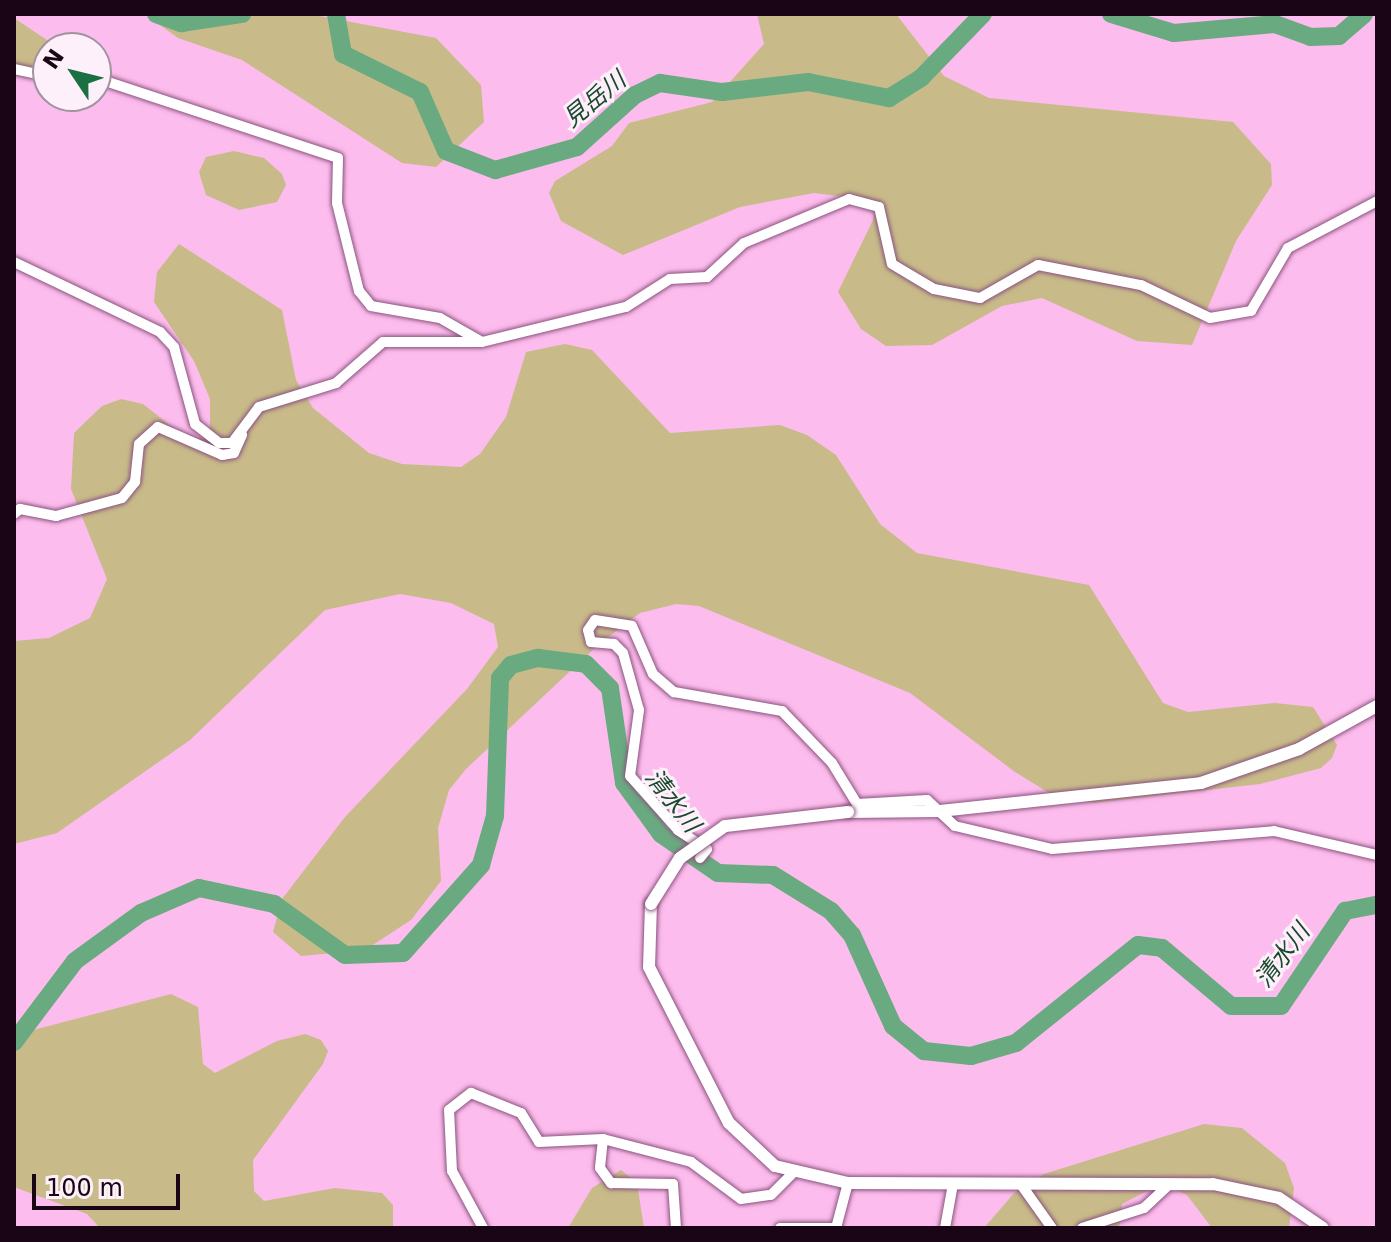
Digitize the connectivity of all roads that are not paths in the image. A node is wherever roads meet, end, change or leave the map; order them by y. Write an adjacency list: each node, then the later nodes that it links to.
1 (112, 83): 4 (street)
2 (1377, 201): 4 (street)
3 (14, 262): 5 (street)
4 (482, 342): 5 (street)
5 (242, 429): 6 (street)
6 (14, 514)
7 (1377, 706): 8 (street)
8 (940, 811): 9 (street); 10 (street); 12 (street, bridge)
9 (1377, 855)
10 (700, 858)
11 (603, 1139): 12 (street); 17 (street); 18 (street)
12 (793, 1173): 13 (street)
13 (848, 1183): 15 (street); 20 (street)
14 (1020, 1183): 15 (street); 16 (street); 22 (street)
15 (953, 1184): 21 (street)
16 (1170, 1184): 23 (street); 24 (street)
17 (483, 1228)
18 (676, 1228)
19 (780, 1228): 20 (street)
20 (834, 1228)
21 (945, 1228)
22 (1052, 1228)
23 (1082, 1228)
24 (1323, 1228)

